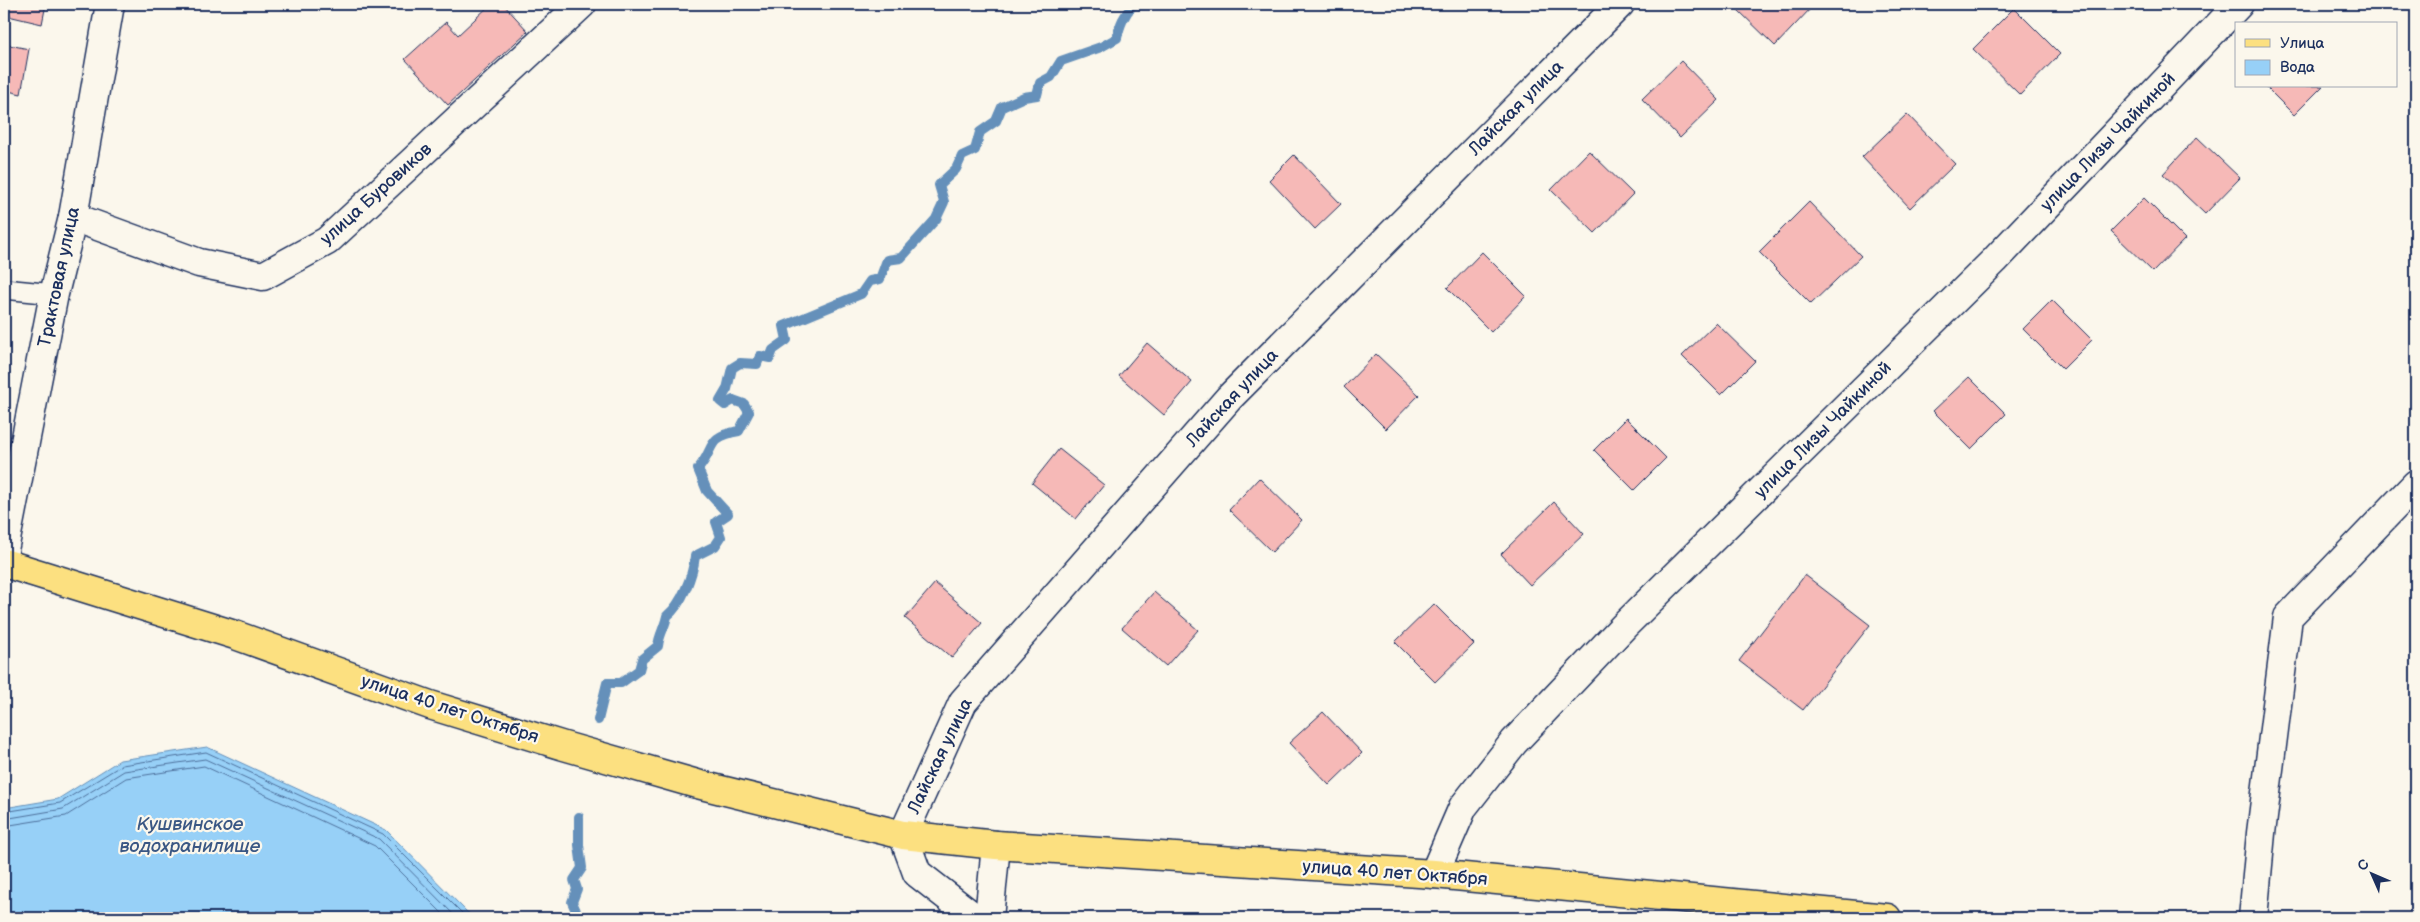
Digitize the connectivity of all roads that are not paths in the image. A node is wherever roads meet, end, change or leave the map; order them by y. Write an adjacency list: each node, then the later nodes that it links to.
1 (110, 4): 5 (street, Трактовая улица)
2 (582, 4): 5 (street, улица Буровиков)
3 (1620, 4): 11 (street, Лайская улица)
4 (2239, 4): 13 (street, улица Лизы Чайкиной)
5 (73, 217): 7 (street, Трактовая улица)
6 (4, 289): 7 (lane)
7 (54, 294): 9 (street, Трактовая улица)
8 (2416, 484): 17 (street)
9 (4, 550)
10 (4, 564): 11 (main road, улица 40 лет Октября)
11 (903, 835): 12 (main road, улица 40 лет Октября); 14 (street)
12 (996, 845): 13 (main road, улица 40 лет Октября); 15 (street)
13 (1434, 874): 16 (main road, улица 40 лет Октября)
14 (975, 918)
15 (989, 918)
16 (1887, 918)
17 (2253, 918)

